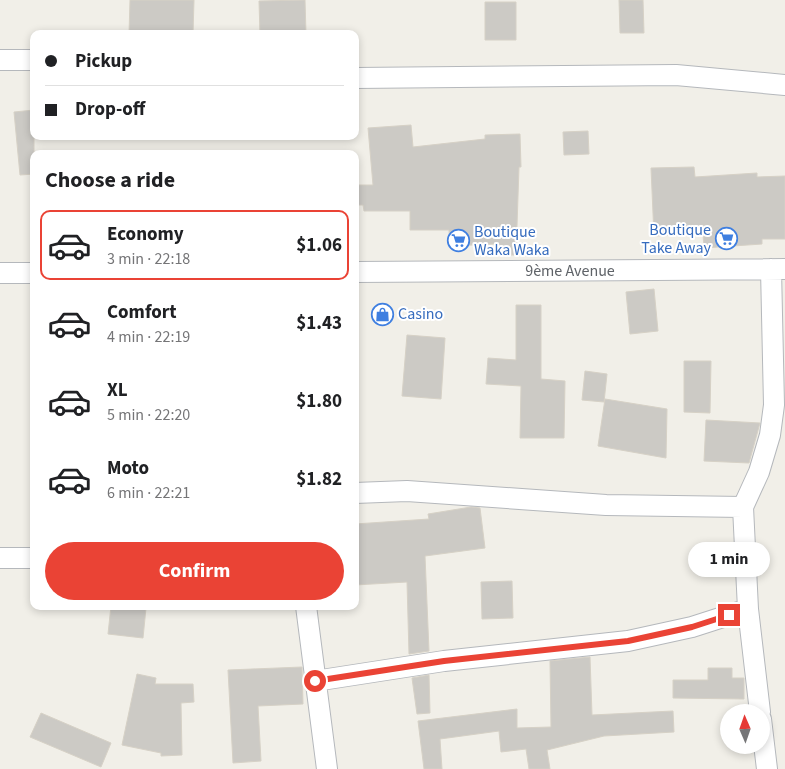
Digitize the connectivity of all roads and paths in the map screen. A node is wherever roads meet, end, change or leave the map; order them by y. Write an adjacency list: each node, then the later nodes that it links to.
1 (0, 60): 2 (street)
2 (30, 60)
3 (359, 78): 4 (street)
4 (785, 85)
5 (778, 269): 6 (street, 9ème Avenue); 9 (street)
6 (359, 272)
7 (0, 273): 8 (street)
8 (30, 273)
9 (777, 435): 11 (street)
10 (359, 493): 11 (street)
11 (743, 507): 14 (street)
12 (0, 558): 13 (street)
13 (30, 558)
14 (748, 608): 16 (street); 17 (street)
15 (306, 610): 16 (street)
16 (315, 681): 19 (street)
17 (759, 704)
18 (765, 754): 20 (street)
19 (327, 769)
20 (767, 769)

